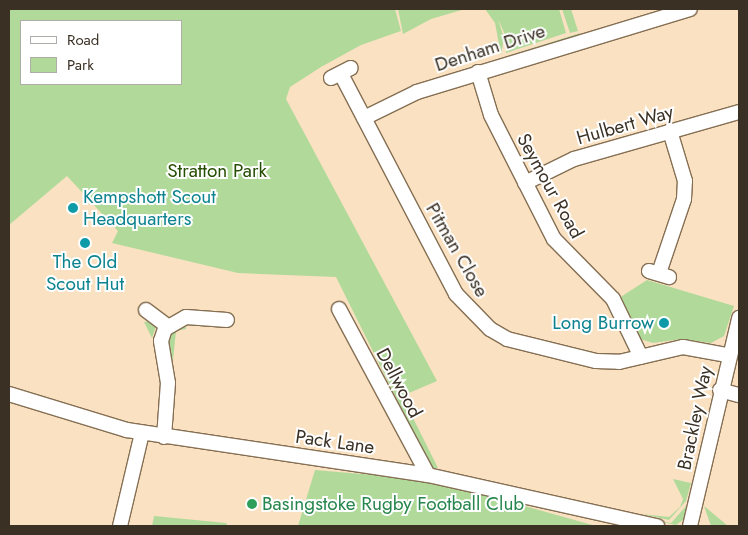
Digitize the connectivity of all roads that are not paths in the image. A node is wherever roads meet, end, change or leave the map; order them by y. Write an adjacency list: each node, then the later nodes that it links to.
1 (690, 9): 2 (street, Denham Drive)
2 (478, 72): 5 (street, Denham Drive); 7 (street, Seymour Road)
3 (341, 73): 5 (street, Pitman Close)
4 (739, 112): 6 (street, Hulbert Way)
5 (364, 118): 15 (street, Pitman Close)
6 (670, 131): 7 (street, Hulbert Way); 8 (street)
7 (525, 183): 15 (street, Seymour Road)
8 (659, 274)
9 (338, 309): 21 (street, Dellwood)
10 (146, 310): 13 (street)
11 (228, 318): 13 (street)
12 (739, 318): 14 (street, Brackley Way)
13 (167, 326): 20 (street)
14 (727, 355): 15 (street, Pitman Close); 16 (street, Brackley Way)
15 (641, 357)
16 (720, 390): 18 (street); 24 (street, Brackley Way)
17 (9, 394): 19 (street, Pack Lane)
18 (739, 395)
19 (142, 433): 20 (street, Pack Lane); 22 (street)
20 (164, 437): 21 (street, Pack Lane)
21 (428, 475): 23 (street, Pack Lane)
22 (120, 526)
23 (657, 526)
24 (690, 526)

